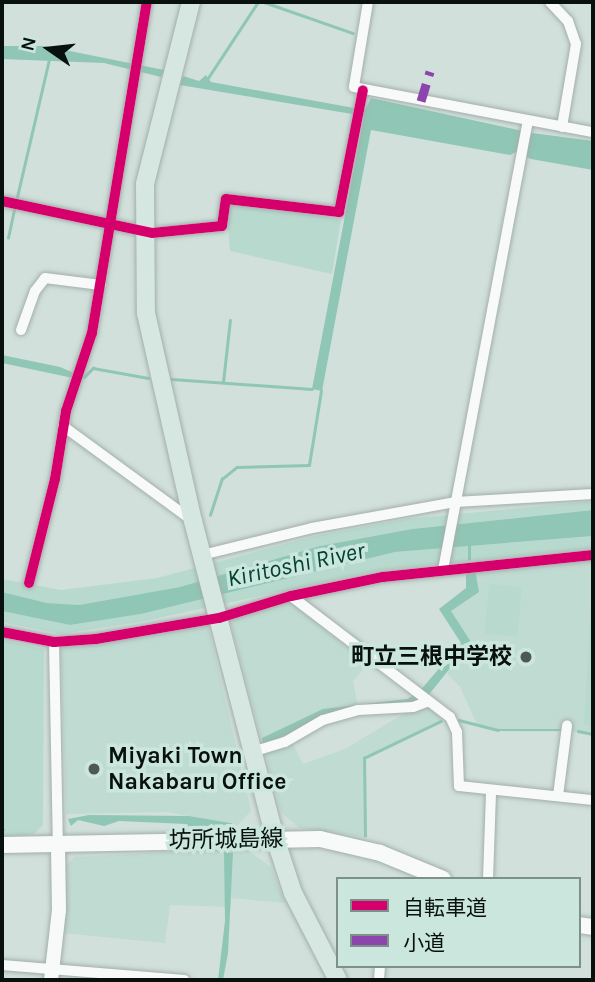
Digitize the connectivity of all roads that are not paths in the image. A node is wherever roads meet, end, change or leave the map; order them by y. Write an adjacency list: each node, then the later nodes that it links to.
1 (147, 2): 10 (street)
2 (191, 2): 11 (highway)
3 (368, 2): 5 (street)
4 (551, 2): 7 (street)
5 (363, 90): 6 (street); 11 (street)
6 (527, 124): 7 (street); 16 (street)
7 (562, 127): 8 (street)
8 (593, 132)
9 (2, 201): 10 (street)
10 (111, 222): 11 (street); 12 (street)
11 (142, 232): 17 (highway)
12 (100, 285): 13 (street); 14 (street)
13 (21, 330)
14 (63, 426): 17 (street); 21 (street)
15 (593, 494): 16 (street)
16 (455, 504): 18 (street); 20 (street)
17 (193, 521): 18 (highway)
18 (202, 555): 23 (highway)
19 (593, 555): 20 (street)
20 (443, 568): 22 (street)
21 (29, 583)
22 (291, 596): 23 (street); 26 (street)
23 (219, 615): 25 (street); 28 (highway)
24 (2, 632): 25 (street)
25 (54, 642): 33 (street)
26 (426, 701): 28 (street); 29 (street)
27 (567, 726): 30 (street)
28 (252, 752): 32 (highway)
29 (492, 791): 30 (street); 36 (street)
30 (558, 796): 31 (street)
31 (593, 800)
32 (275, 838): 33 (main road, 坊所城島線); 35 (main road, 坊所城島線); 37 (highway)
33 (58, 844): 34 (main road, 坊所城島線); 39 (street)
34 (2, 845)
35 (438, 877)
36 (488, 877)
37 (331, 952): 41 (highway)
38 (2, 965): 39 (street)
39 (51, 974): 40 (street)
40 (184, 980)
41 (338, 980)

